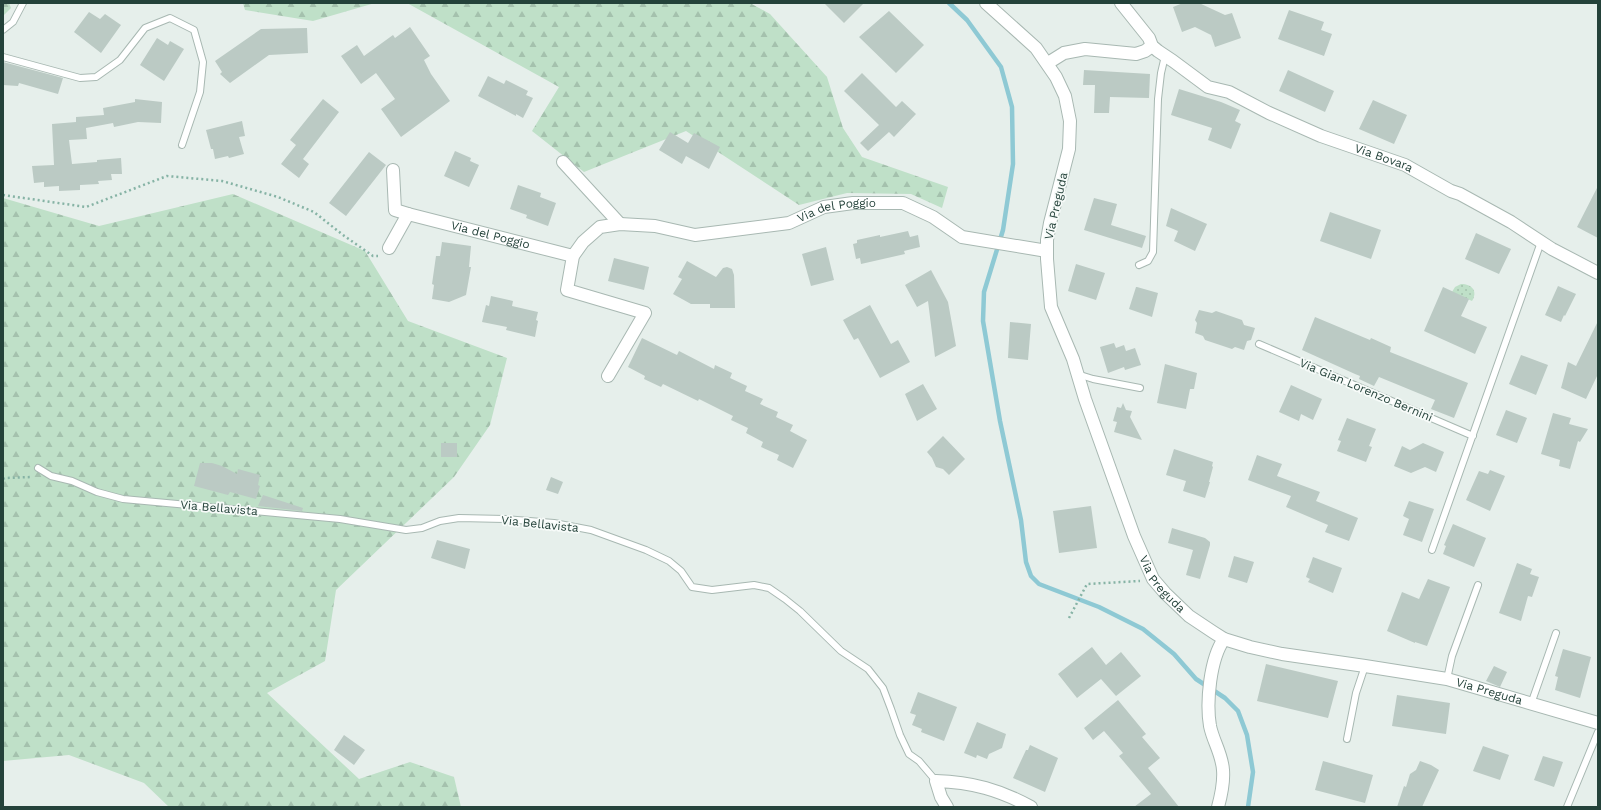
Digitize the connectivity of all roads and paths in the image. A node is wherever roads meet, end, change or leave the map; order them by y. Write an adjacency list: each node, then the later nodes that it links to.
1 (23, 3): 4 (lane)
2 (986, 3): 8 (street, Via Preguda)
3 (1121, 3): 5 (street, Via Bovara)
4 (3, 30)
5 (1152, 46): 6 (street, Via Bovara); 8 (street)
6 (1165, 56): 15 (street, Via Bovara); 19 (lane)
7 (3, 57): 9 (lane)
8 (1048, 63): 17 (street, Via Preguda)
9 (182, 145)
10 (563, 162): 14 (street)
11 (393, 170): 13 (street, Via del Poggio)
12 (3, 195): 16 (path)
13 (408, 214): 16 (street); 18 (street, Via del Poggio)
14 (620, 224): 17 (street, Via del Poggio); 18 (street, Via del Poggio)
15 (1541, 242): 20 (street, Via Bovara); 25 (lane)
16 (389, 248)
17 (1047, 251): 22 (street, Via Preguda)
18 (573, 256): 23 (street, Via del Poggio)
19 (1139, 265)
20 (1598, 273)
21 (1259, 344): 25 (lane, Via Gian Lorenzo Bernini)
22 (1077, 374): 24 (lane); 30 (street, Via Preguda)
23 (608, 376)
24 (1140, 388)
25 (1473, 436): 29 (lane)
26 (38, 468): 27 (lane, Via Bellavista)
27 (51, 476): 28 (path); 41 (lane, Via Bellavista)
28 (3, 479)
29 (1432, 550)
30 (1154, 580): 32 (path); 34 (street, Via Preguda)
31 (1478, 586): 36 (lane, Via Preguda)
32 (1069, 618)
33 (1556, 632): 37 (lane, Via Preguda)
34 (1224, 639): 35 (street, Via Preguda); 44 (street)
35 (1365, 666): 36 (street, Via Preguda); 40 (lane)
36 (1447, 680): 37 (street, Via Preguda)
37 (1531, 704): 38 (street, Via Preguda)
38 (1598, 723)
39 (1598, 732): 45 (lane)
40 (1347, 739)
41 (936, 781): 42 (street); 43 (street)
42 (947, 807)
43 (1031, 807)
44 (1218, 807)
45 (1567, 807)

